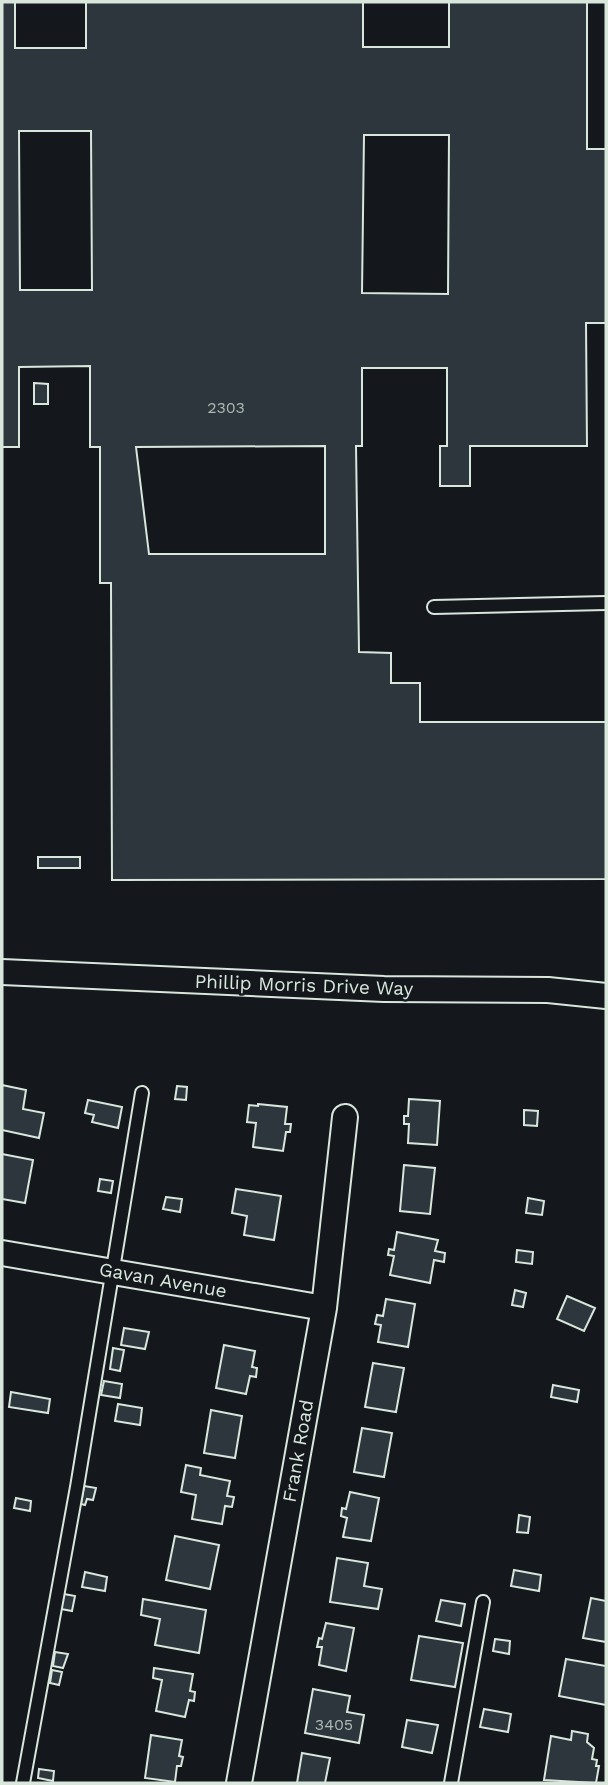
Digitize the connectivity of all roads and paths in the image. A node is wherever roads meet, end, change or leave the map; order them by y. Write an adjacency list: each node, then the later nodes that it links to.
1 (606, 603): 2 (lane)
2 (433, 607)
3 (2, 972): 4 (street, Phillip Morris Drive Way)
4 (606, 996)
5 (142, 1093): 8 (lane)
6 (345, 1117): 9 (street, Frank Road)
7 (2, 1253): 8 (street, Gavan Avenue)
8 (114, 1272): 9 (street, Gavan Avenue); 11 (lane)
9 (324, 1308): 12 (street, Frank Road)
10 (483, 1602): 13 (lane)
11 (23, 1783)
12 (239, 1783)
13 (451, 1783)

